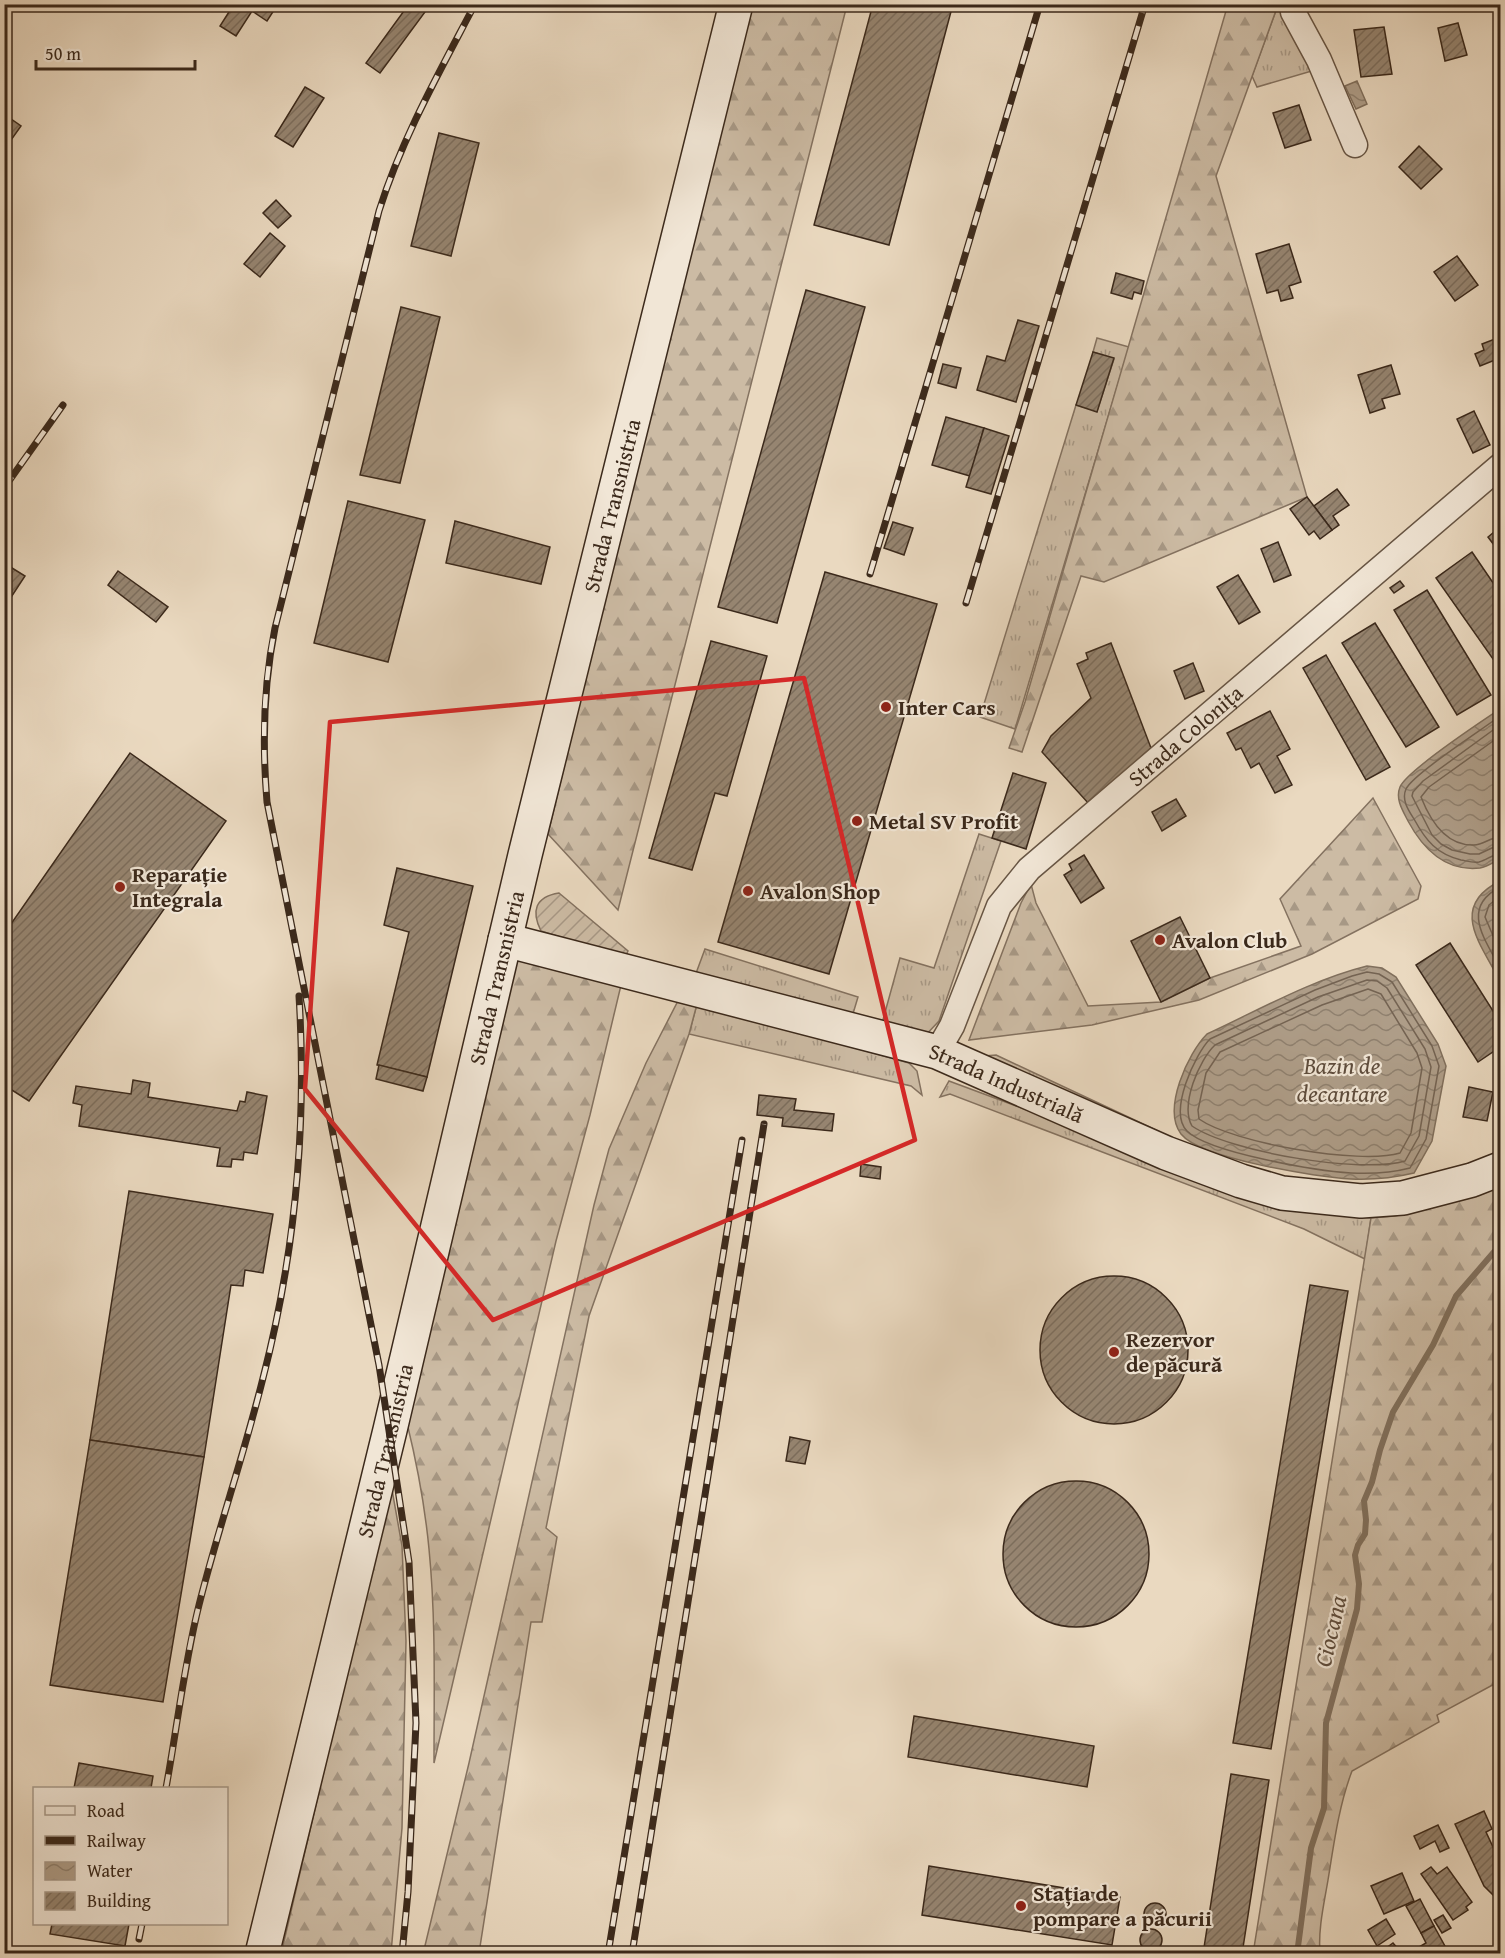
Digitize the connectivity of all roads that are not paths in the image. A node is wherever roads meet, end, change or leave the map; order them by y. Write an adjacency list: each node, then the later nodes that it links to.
1 (736, 4): 5 (street, Strada Transnistria)
2 (1292, 4): 3 (street)
3 (1355, 146)
4 (1500, 466): 6 (street, Strada Colonița)
5 (505, 940): 6 (street, Strada Industrială); 8 (street, Strada Transnistria)
6 (938, 1052): 7 (street, Strada Industrială)
7 (1500, 1168)
8 (262, 1953)

